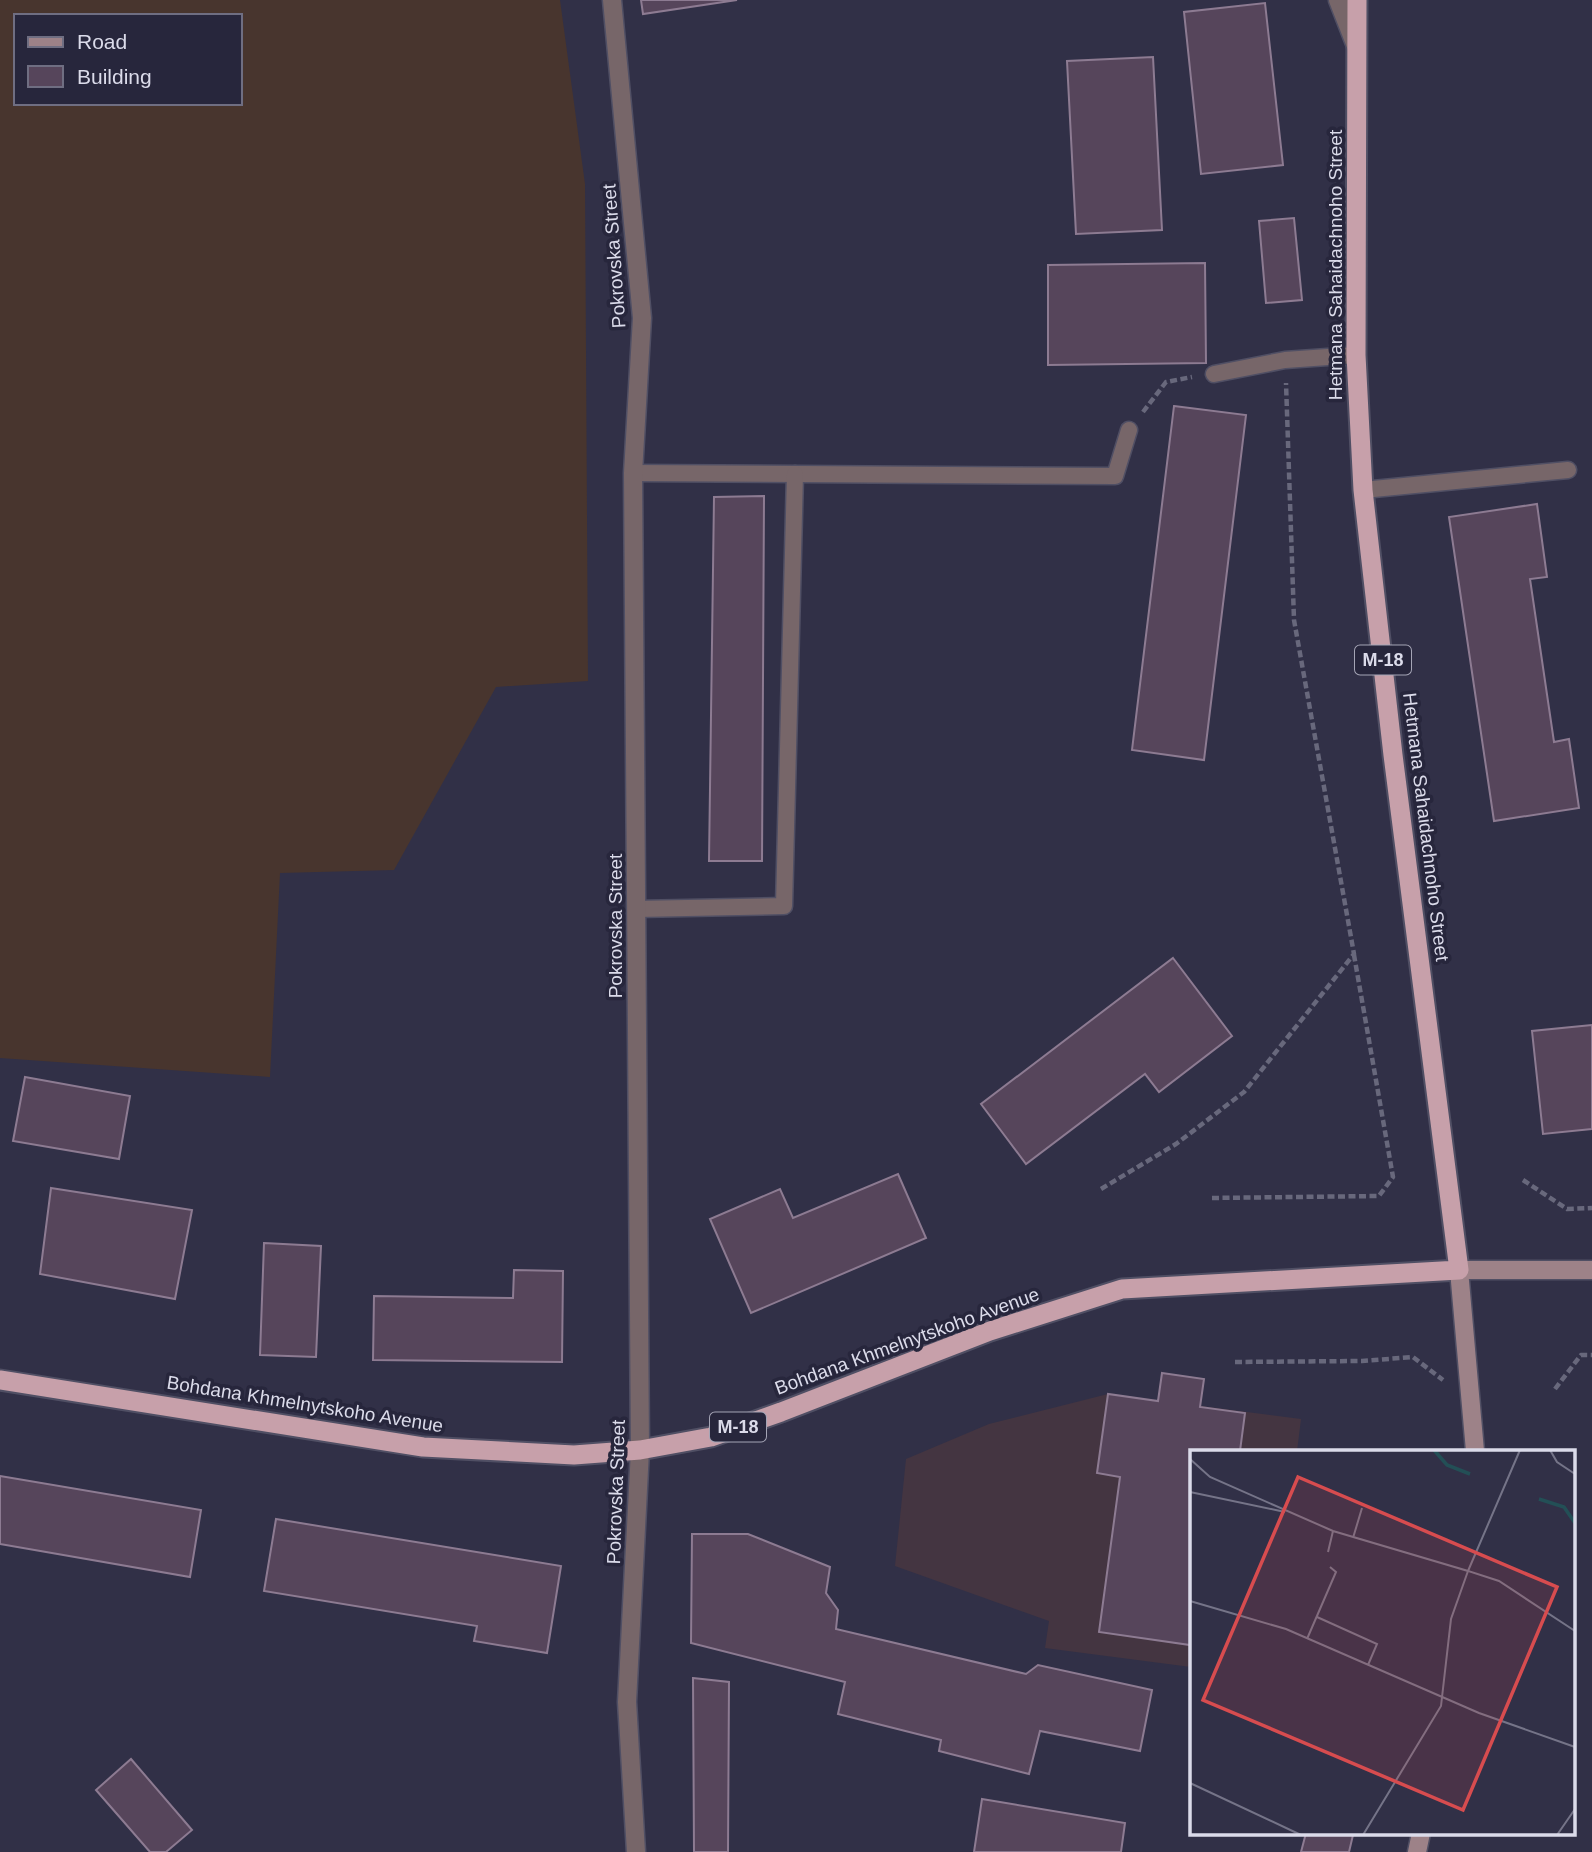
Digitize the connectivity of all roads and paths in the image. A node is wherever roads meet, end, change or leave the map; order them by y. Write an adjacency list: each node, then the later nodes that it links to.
1 (612, 0): 11 (street, Pokrovska Street)
2 (1338, 0): 4 (street, Hetmana Sahaidachnoho Street)
3 (1357, 0): 4 (highway, М-18)
4 (1357, 47): 5 (highway, Hetmana Sahaidachnoho Street / М-18)
5 (1356, 355): 6 (lane); 13 (highway, Hetmana Sahaidachnoho Street / М-18)
6 (1285, 360): 7 (lane); 15 (path)
7 (1213, 374)
8 (1166, 382): 9 (path)
9 (1129, 430): 12 (lane)
10 (1568, 470): 13 (lane)
11 (633, 473): 12 (lane); 14 (street, Pokrovska Street)
12 (794, 474): 14 (lane)
13 (1363, 490): 20 (highway, Hetmana Sahaidachnoho Street / М-18)
14 (636, 908): 27 (street, Pokrovska Street)
15 (1354, 954): 17 (path); 18 (path)
16 (1523, 1180): 19 (path)
17 (1101, 1189)
18 (1212, 1198)
19 (1592, 1208)
20 (1459, 1270): 21 (main road); 27 (highway, Bohdana Khmelnytskoho Avenue / М-18); 28 (main road, Hetmana Sahaidachnoho Street)
21 (1592, 1270)
22 (1592, 1355): 26 (path)
23 (1235, 1362): 25 (path)
24 (0, 1380): 27 (highway, Bohdana Khmelnytskoho Avenue / М-18)
25 (1450, 1384)
26 (1555, 1390)
27 (640, 1450): 30 (street, Pokrovska Street)
28 (1475, 1450)
29 (1421, 1834): 31 (main road)
30 (636, 1852)
31 (1417, 1852)

